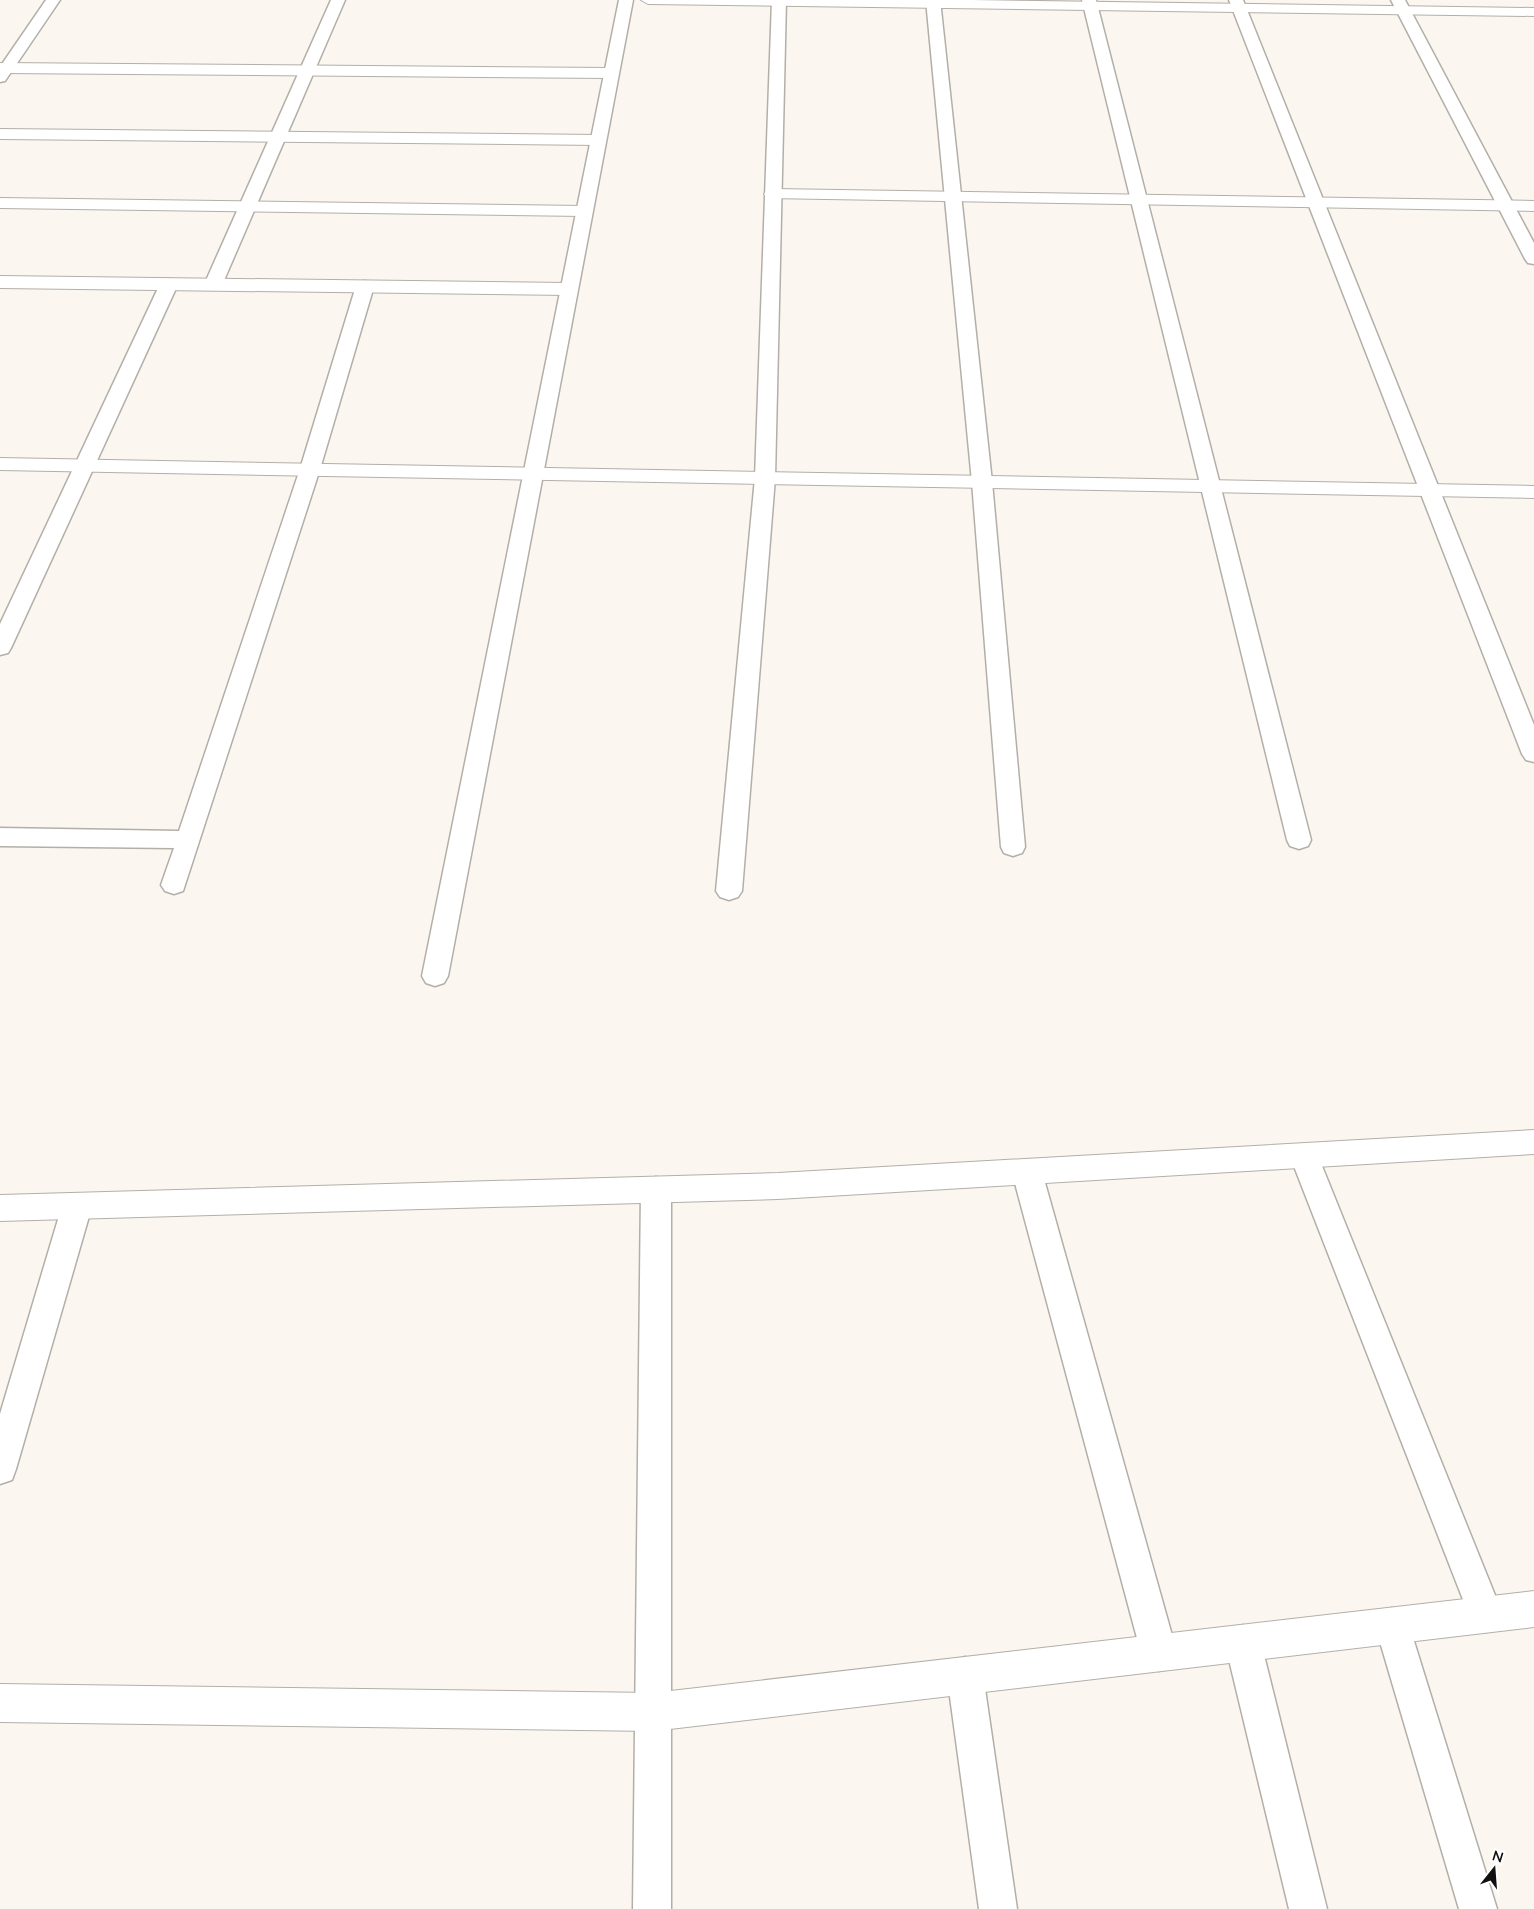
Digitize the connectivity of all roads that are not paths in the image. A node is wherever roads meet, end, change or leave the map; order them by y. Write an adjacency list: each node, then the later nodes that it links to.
1 (53, 0): 11 (lane)
2 (338, 0): 12 (lane)
3 (626, 0): 13 (lane)
4 (648, 0): 5 (street)
5 (779, 1): 6 (street); 17 (lane)
6 (934, 2): 7 (street); 18 (lane)
7 (1089, 3): 8 (street); 19 (lane)
8 (1237, 4): 9 (street); 20 (lane)
9 (1401, 5): 10 (street); 22 (lane)
10 (1534, 12)
11 (2, 71): 12 (street)
12 (307, 71): 13 (street); 15 (lane)
13 (611, 74): 16 (lane)
14 (0, 134): 15 (street)
15 (278, 136): 16 (street); 24 (lane)
16 (598, 140): 25 (lane)
17 (773, 194): 18 (street); 36 (lane)
18 (952, 197): 19 (street); 37 (lane)
19 (1138, 200): 20 (street); 38 (lane)
20 (1314, 202): 22 (street); 39 (lane)
21 (0, 203): 24 (street)
22 (1506, 206): 23 (street); 26 (lane)
23 (1534, 206)
24 (247, 207): 25 (street); 29 (lane)
25 (584, 211): 31 (lane)
26 (1534, 259)
27 (0, 282): 28 (street)
28 (169, 284): 29 (street); 33 (lane)
29 (213, 284): 30 (street)
30 (365, 286): 31 (street); 34 (lane)
31 (568, 289): 35 (lane)
32 (0, 464): 33 (street)
33 (85, 465): 34 (street); 41 (lane)
34 (310, 469): 35 (street); 44 (lane)
35 (532, 474): 36 (street); 49 (lane)
36 (765, 478): 37 (street); 48 (lane)
37 (982, 482): 38 (street); 46 (lane)
38 (1209, 486): 39 (street); 45 (lane)
39 (1429, 491): 40 (street); 42 (lane)
40 (1534, 492)
41 (0, 648)
42 (1534, 754)
43 (0, 837): 44 (lane)
44 (188, 840): 47 (lane)
45 (1299, 840)
46 (1013, 847)
47 (174, 885)
48 (729, 891)
49 (434, 976)
50 (1534, 1142): 51 (street)
51 (1304, 1156): 52 (street); 58 (lane)
52 (1028, 1172): 53 (street); 61 (lane)
53 (656, 1189): 54 (street); 64 (lane)
54 (77, 1206): 55 (street); 56 (lane)
55 (0, 1208)
56 (0, 1469)
57 (1534, 1609): 58 (street)
58 (1486, 1615): 59 (street)
59 (1392, 1625): 60 (street); 68 (lane)
60 (1243, 1643): 61 (street); 67 (lane)
61 (1158, 1653): 62 (street)
62 (965, 1675): 64 (street); 66 (lane)
63 (0, 1703): 64 (street)
64 (653, 1712): 65 (lane)
65 (652, 1909)
66 (998, 1909)
67 (1308, 1909)
68 (1478, 1909)

